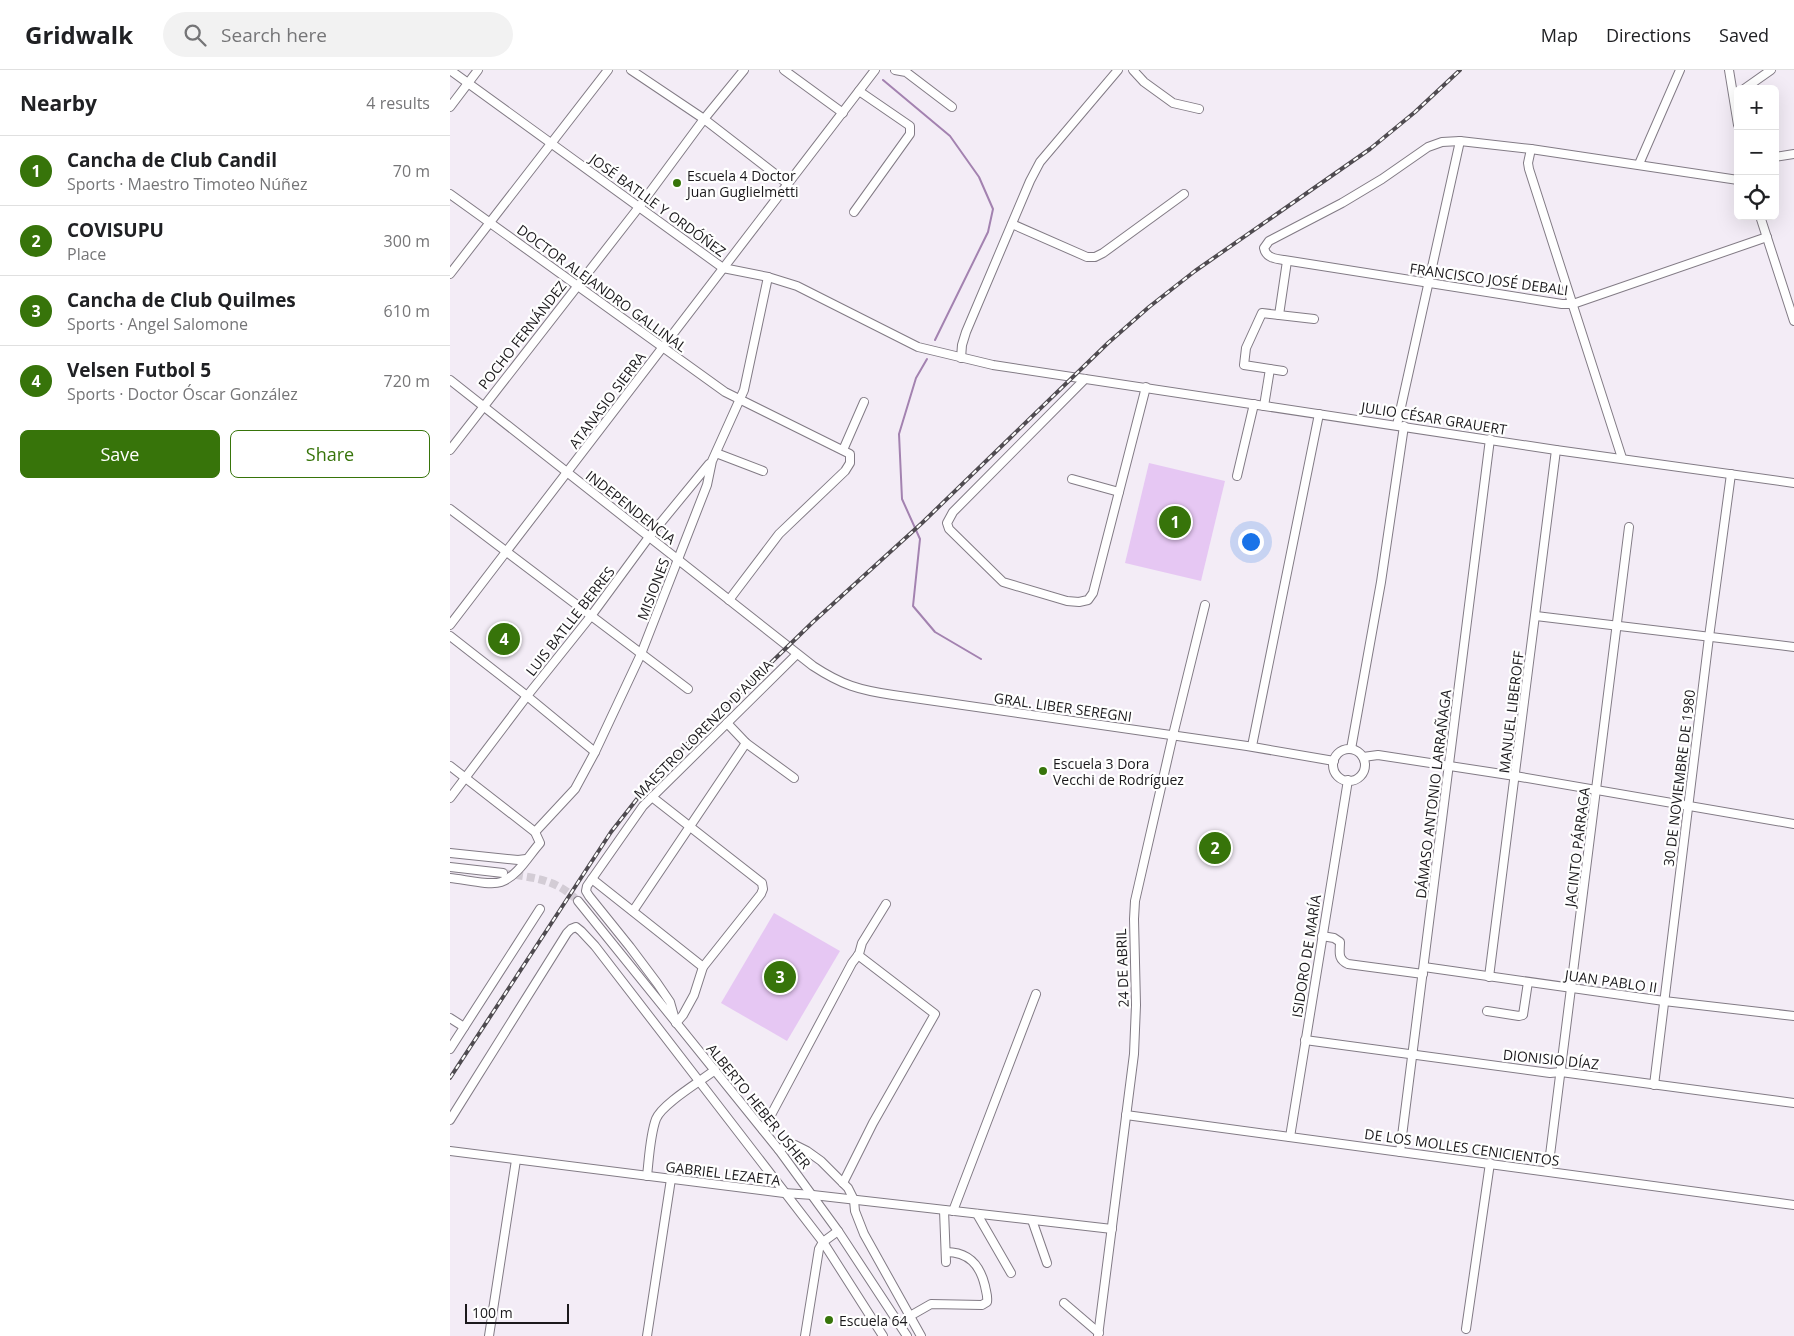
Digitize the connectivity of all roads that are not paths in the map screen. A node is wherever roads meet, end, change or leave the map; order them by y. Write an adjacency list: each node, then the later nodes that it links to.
1 (450, 70): 14 (street, JOSÉ BATLLE Y ORDÓÑEZ)
2 (478, 70): 14 (street)
3 (608, 70): 24 (street)
4 (631, 70): 22 (street)
5 (744, 70): 22 (street, POCHO FERNÁNDEZ)
6 (784, 70): 21 (street)
7 (875, 70): 16 (street, ATANASIO SIERRA)
8 (895, 70): 19 (street)
9 (1118, 70): 37 (street)
10 (1133, 70): 20 (street)
11 (1680, 70): 28 (street)
12 (1729, 70): 17 (street)
13 (1771, 70): 15 (street)
14 (469, 84): 18 (street); 24 (street, JOSÉ BATLLE Y ORDÓÑEZ)
15 (1750, 85)
16 (859, 91): 21 (street, ATANASIO SIERRA); 34 (street)
17 (1734, 91)
18 (450, 107)
19 (952, 107)
20 (1198, 110)
21 (843, 113): 30 (street, ATANASIO SIERRA)
22 (704, 120): 30 (street); 33 (street, POCHO FERNÁNDEZ)
23 (1460, 141): 25 (street); 39 (street, FRANCISCO JOSÉ DEBALI); 43 (street)
24 (550, 143): 33 (street, JOSÉ BATLLE Y ORDÓÑEZ); 36 (street)
25 (1531, 149): 28 (street); 45 (street)
26 (1794, 154): 27 (street)
27 (1779, 156)
28 (1639, 164): 29 (street)
29 (1734, 179)
30 (788, 184): 40 (street, ATANASIO SIERRA)
31 (450, 194): 36 (street, DOCTOR ALEJANDRO GALLINAL)
32 (1184, 194): 37 (street)
33 (638, 207): 40 (street, JOSÉ BATLLE Y ORDÓÑEZ); 44 (street, POCHO FERNÁNDEZ)
34 (854, 212)
35 (1761, 220): 38 (street)
36 (490, 222): 41 (street); 44 (street, DOCTOR ALEJANDRO GALLINAL)
37 (1012, 224): 50 (street)
38 (1767, 238): 45 (street, FRANCISCO JOSÉ DEBALI); 48 (street)
39 (1287, 261): 43 (street, FRANCISCO JOSÉ DEBALI); 46 (street)
40 (724, 268): 42 (street, JOSÉ BATLLE Y ORDÓÑEZ); 49 (street, ATANASIO SIERRA)
41 (450, 274)
42 (768, 277): 50 (street, JOSÉ BATLLE Y ORDÓÑEZ); 57 (street, MISIONES)
43 (1428, 284): 45 (street, FRANCISCO JOSÉ DEBALI); 63 (street)
44 (577, 285): 49 (street, DOCTOR ALEJANDRO GALLINAL); 60 (street, POCHO FERNÁNDEZ)
45 (1573, 304): 69 (street)
46 (1279, 315): 47 (street); 51 (street)
47 (1314, 319)
48 (1794, 320)
49 (663, 347): 57 (street, DOCTOR ALEJANDRO GALLINAL); 72 (street, ATANASIO SIERRA)
50 (961, 358): 53 (street, JOSÉ BATLLE Y ORDÓÑEZ)
51 (1270, 369): 52 (street); 61 (street)
52 (1283, 371)
53 (1071, 378): 54 (street, JULIO CÉSAR GRAUERT)
54 (1085, 379): 56 (street, JULIO CÉSAR GRAUERT); 77 (street)
55 (450, 380): 60 (street, INDEPENDENCIA)
56 (1146, 388): 59 (street, JULIO CÉSAR GRAUERT); 77 (street)
57 (740, 400): 66 (street, DOCTOR ALEJANDRO GALLINAL); 68 (street, MISIONES)
58 (864, 402): 66 (street)
59 (1254, 404): 61 (street, JULIO CÉSAR GRAUERT); 74 (street)
60 (482, 406): 65 (street, POCHO FERNÁNDEZ); 72 (street, INDEPENDENCIA)
61 (1264, 406): 62 (street, JULIO CÉSAR GRAUERT)
62 (1319, 414): 63 (street, JULIO CÉSAR GRAUERT); 99 (street)
63 (1401, 425): 64 (street, JULIO CÉSAR GRAUERT); 100 (street)
64 (1490, 439): 67 (street, JULIO CÉSAR GRAUERT); 105 (street, DÁMASO ANTONIO LARRAÑAGA)
65 (450, 450)
66 (843, 450): 83 (street)
67 (1556, 450): 69 (street, JULIO CÉSAR GRAUERT); 86 (street, MANUEL LIBEROFF)
68 (716, 453): 70 (street, MISIONES); 71 (street)
69 (1622, 458): 73 (street, JULIO CÉSAR GRAUERT)
70 (712, 461): 80 (street, LUIS BATLLE BERRES); 82 (street, MISIONES)
71 (763, 471)
72 (567, 473): 80 (street, INDEPENDENCIA); 81 (street, ATANASIO SIERRA)
73 (1731, 474): 76 (street, JULIO CÉSAR GRAUERT); 90 (street, 30 DE NOVIEMBRE DE 1980)
74 (1237, 476)
75 (1072, 479): 77 (street)
76 (1794, 483)
77 (1119, 492)
78 (450, 509): 81 (street)
79 (1629, 527): 88 (street, JACINTO PÁRRAGA)
80 (650, 538): 82 (street, INDEPENDENCIA); 85 (street, LUIS BATLLE BERRES)
81 (507, 552): 85 (street); 87 (street, ATANASIO SIERRA)
82 (677, 560): 83 (street, INDEPENDENCIA); 92 (street, MISIONES)
83 (729, 600): 93 (street, INDEPENDENCIA)
84 (1205, 605): 97 (street, 24 DE ABRIL)
85 (591, 616): 92 (street); 95 (street, LUIS BATLLE BERRES)
86 (1536, 616): 88 (street); 106 (street, MANUEL LIBEROFF)
87 (450, 625)
88 (1616, 626): 90 (street); 110 (street, JACINTO PÁRRAGA)
89 (450, 636): 95 (street)
90 (1709, 637): 91 (street); 113 (street, 30 DE NOVIEMBRE DE 1980)
91 (1794, 646)
92 (641, 654): 94 (street); 101 (street, MISIONES)
93 (798, 654): 96 (street, MAESTRO LORENZO D'AURIA); 97 (street, GRAL. LIBER SEREGNI)
94 (688, 690)
95 (528, 696): 101 (street); 107 (street, LUIS BATLLE BERRES)
96 (727, 723): 98 (street); 111 (street, MAESTRO LORENZO D'AURIA)
97 (1173, 735): 99 (street, GRAL. LIBER SEREGNI); 149 (street, 24 DE ABRIL)
98 (746, 743): 108 (street); 115 (street)
99 (1252, 746): 103 (street, GRAL. LIBER SEREGNI)
100 (1351, 749): 102 (street); 103 (street)
101 (595, 752): 116 (street, MISIONES)
102 (1363, 757): 105 (street); 109 (street)
103 (1334, 761): 109 (street)
104 (450, 766): 107 (street)
105 (1448, 766): 106 (street); 130 (street, DÁMASO ANTONIO LARRAÑAGA)
106 (1515, 776): 110 (street); 131 (street, MANUEL LIBEROFF)
107 (465, 778): 112 (street, LUIS BATLLE BERRES); 116 (street)
108 (794, 778)
109 (1348, 780): 127 (street, ISIDORO DE MARÍA)
110 (1596, 790): 113 (street); 133 (street, JACINTO PÁRRAGA)
111 (652, 796): 115 (street); 122 (street, MAESTRO LORENZO D'AURIA)
112 (450, 798)
113 (1688, 806): 114 (street); 135 (street, 30 DE NOVIEMBRE DE 1980)
114 (1794, 824)
115 (691, 826): 126 (street); 129 (street)
116 (536, 832): 118 (street)
117 (450, 853): 118 (street)
118 (526, 859): 121 (street)
119 (450, 867): 120 (street)
120 (503, 873)
121 (450, 878)
122 (592, 879): 126 (street); 139 (street)
123 (578, 901): 139 (street, ALBERTO HEBER USHER)
124 (886, 904): 128 (street)
125 (540, 909): 140 (street)
126 (633, 911): 129 (street)
127 (1322, 936): 130 (street, JUAN PABLO II); 141 (street, ISIDORO DE MARÍA)
128 (858, 955): 151 (street); 161 (street)
129 (702, 967): 139 (street)
130 (1424, 971): 131 (street, JUAN PABLO II); 143 (street, DÁMASO ANTONIO LARRAÑAGA)
131 (1489, 977): 132 (street, JUAN PABLO II)
132 (1528, 982): 133 (street, JUAN PABLO II); 136 (street)
133 (1572, 988): 135 (street, JUAN PABLO II); 145 (street, JACINTO PÁRRAGA)
134 (1036, 994): 166 (street)
135 (1664, 1001): 137 (street, JUAN PABLO II); 147 (street, 30 DE NOVIEMBRE DE 1980)
136 (1487, 1011)
137 (1794, 1016)
138 (450, 1018): 140 (street)
139 (676, 1023): 144 (street, ALBERTO HEBER USHER)
140 (464, 1027): 142 (street)
141 (1305, 1040): 143 (street, DIONISIO DÍAZ); 152 (street, ISIDORO DE MARÍA)
142 (450, 1049)
143 (1412, 1055): 145 (street, DIONISIO DÍAZ); 155 (street, DÁMASO ANTONIO LARRAÑAGA)
144 (715, 1070): 146 (street); 151 (street, ALBERTO HEBER USHER)
145 (1561, 1072): 147 (street, DIONISIO DÍAZ); 158 (street, JACINTO PÁRRAGA)
146 (700, 1082): 150 (street); 159 (street); 162 (street)
147 (1654, 1085): 148 (street, DIONISIO DÍAZ)
148 (1794, 1102)
149 (1126, 1115): 152 (street, DE LOS MOLLES CENICIENTOS); 169 (street, 24 DE ABRIL)
150 (450, 1120)
151 (763, 1130): 153 (street, ALBERTO HEBER USHER)
152 (1290, 1137): 155 (street, DE LOS MOLLES CENICIENTOS)
153 (779, 1150): 161 (street); 163 (street, ALBERTO HEBER USHER)
154 (450, 1151): 156 (street, GABRIEL LEZAETA)
155 (1400, 1152): 157 (street, DE LOS MOLLES CENICIENTOS)
156 (516, 1160): 159 (street, GABRIEL LEZAETA); 180 (street)
157 (1490, 1164): 158 (street, DE LOS MOLLES CENICIENTOS); 178 (street)
158 (1548, 1171): 165 (street, DE LOS MOLLES CENICIENTOS)
159 (647, 1176): 160 (street, GABRIEL LEZAETA)
160 (671, 1179): 162 (street, GABRIEL LEZAETA); 181 (street)
161 (843, 1183): 164 (street)
162 (784, 1193): 163 (street, GABRIEL LEZAETA); 171 (street)
163 (813, 1195): 164 (street, GABRIEL LEZAETA); 170 (street, ALBERTO HEBER USHER)
164 (854, 1200): 166 (street, GABRIEL LEZAETA); 177 (street)
165 (1794, 1205)
166 (948, 1211): 167 (street, GABRIEL LEZAETA); 172 (street)
167 (977, 1214): 168 (street, GABRIEL LEZAETA); 175 (street)
168 (1032, 1220): 169 (street, GABRIEL LEZAETA); 174 (street)
169 (1112, 1229): 179 (street, 24 DE ABRIL)
170 (838, 1231): 171 (street); 184 (street, ALBERTO HEBER USHER)
171 (823, 1242): 182 (street); 183 (street)
172 (946, 1252): 173 (street); 177 (street)
173 (946, 1262)
174 (1047, 1263)
175 (1012, 1273)
176 (1064, 1303): 179 (street)
177 (910, 1316): 185 (street)
178 (1466, 1329)
179 (1099, 1334)
180 (489, 1336)
181 (647, 1336)
182 (805, 1336)
183 (883, 1336)
184 (907, 1336)
185 (921, 1336)

